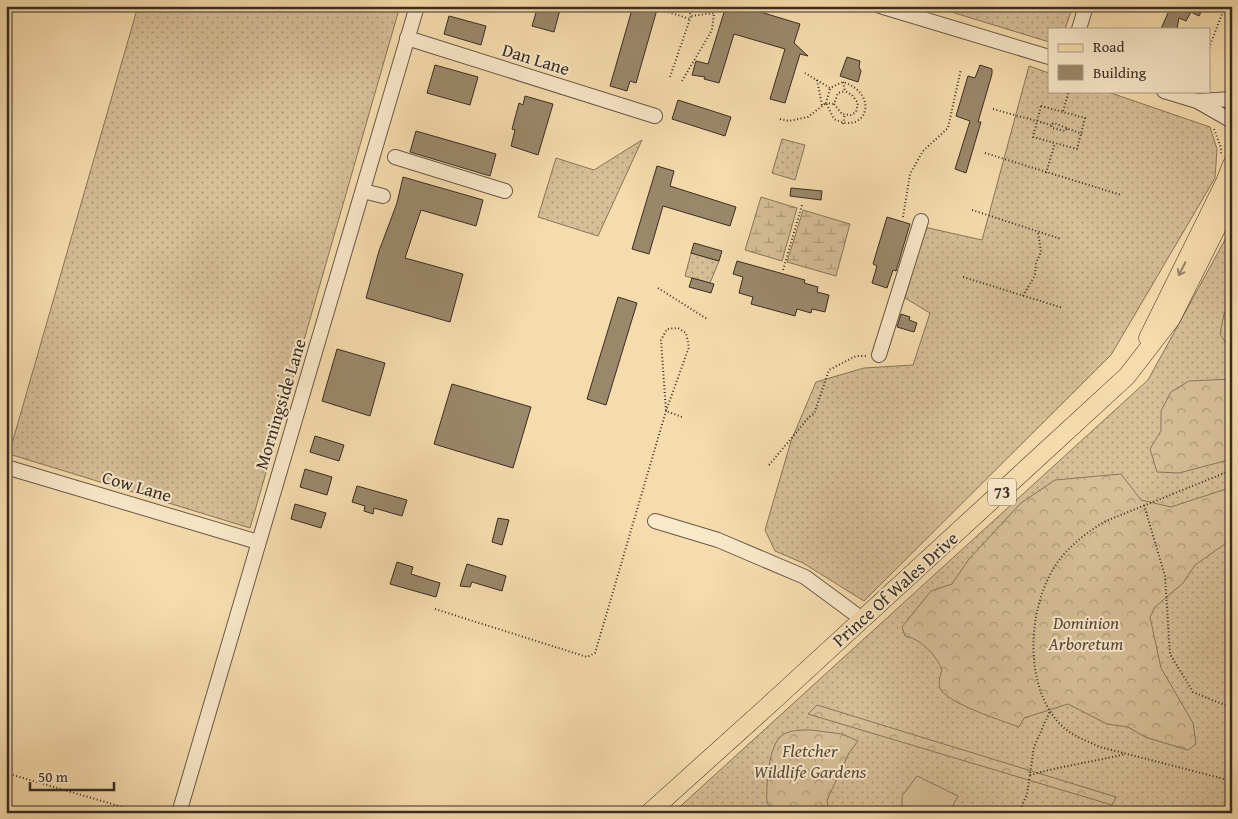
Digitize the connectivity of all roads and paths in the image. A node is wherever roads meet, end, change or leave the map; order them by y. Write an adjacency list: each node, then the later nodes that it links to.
1 (417, 6): 9 (street, Morningside Lane)
2 (880, 6): 11 (street)
3 (1086, 6): 8 (street)
4 (1225, 6): 10 (path)
5 (688, 9): 7 (path)
6 (665, 11): 7 (path)
7 (691, 18): 14 (path); 16 (path)
8 (1079, 28)
9 (407, 38): 30 (street, Dan Lane); 43 (street, Morningside Lane)
10 (1210, 45)
11 (1048, 57)
12 (961, 69): 50 (path)
13 (806, 73): 15 (path)
14 (670, 77)
15 (817, 80): 18 (path); 26 (path)
16 (682, 81)
17 (843, 82): 18 (path); 19 (path); 34 (path)
18 (830, 88): 24 (path)
19 (845, 91): 25 (path); 29 (path)
20 (1069, 92): 28 (path)
21 (1167, 92): 23 (street)
22 (1232, 99): 23 (street)
23 (1196, 101): 33 (street)
24 (826, 103): 25 (path); 26 (path); 34 (path)
25 (834, 104): 29 (path)
26 (822, 105): 31 (path)
27 (993, 109): 32 (path)
28 (1063, 112): 32 (path); 37 (path)
29 (845, 114): 34 (path)
30 (654, 116)
31 (780, 119)
32 (1038, 121): 35 (path); 38 (path)
33 (1232, 121)
34 (843, 124)
35 (1050, 125): 36 (path); 36 (path)
36 (1067, 129): 37 (path)
37 (1082, 134): 38 (path)
38 (1055, 142): 42 (path)
39 (985, 153): 42 (path)
40 (395, 157): 44 (street)
41 (1232, 164): 61 (main road, Prince Of Wales Drive / 73, one-way to 61)
42 (1046, 173): 45 (path)
43 (362, 191): 46 (street); 69 (street, Morningside Lane)
44 (505, 191)
45 (1121, 195)
46 (382, 196)
47 (1232, 197): 61 (main road, Prince Of Wales Drive / 73)
48 (802, 205): 54 (path)
49 (972, 210): 52 (path)
50 (903, 217)
51 (921, 221): 60 (street)
52 (1038, 232): 53 (path); 57 (path)
53 (1060, 239)
54 (783, 270)
55 (963, 277): 57 (path)
56 (658, 288): 59 (path)
57 (1023, 296): 58 (path)
58 (1063, 308)
59 (707, 319)
60 (879, 355): 64 (path)
61 (1137, 362): 71 (main road, Prince Of Wales Drive / 73)
62 (666, 411): 62 (path); 63 (path); 70 (path)
63 (682, 417)
64 (769, 465)
65 (6, 467): 69 (street, Cow Lane)
66 (1232, 470): 67 (path)
67 (1144, 505): 72 (path); 73 (path)
68 (655, 521): 71 (street)
69 (258, 542): 79 (street, Morningside Lane)
70 (435, 609)
71 (862, 620): 80 (main road, Prince Of Wales Drive / 73)
72 (1232, 708)
73 (1050, 711): 74 (path); 76 (path)
74 (1127, 754): 76 (path); 77 (path)
75 (6, 772): 78 (path)
76 (1030, 776): 81 (path)
77 (1232, 781)
78 (143, 813)
79 (179, 813)
80 (649, 813)
81 (1020, 813)

